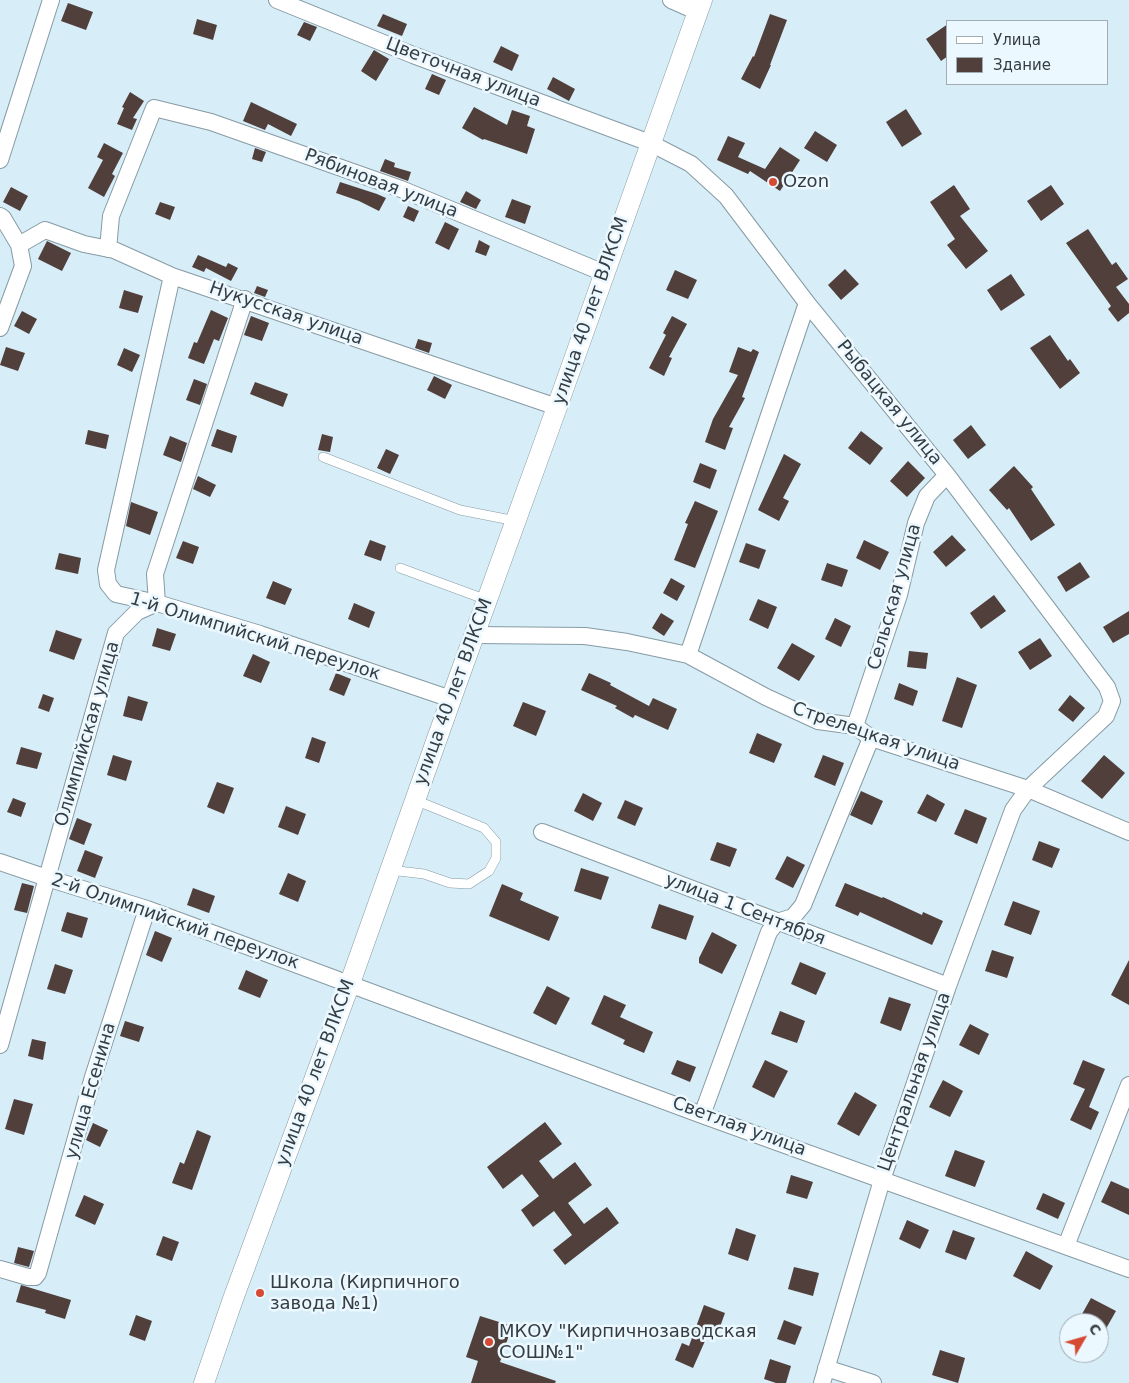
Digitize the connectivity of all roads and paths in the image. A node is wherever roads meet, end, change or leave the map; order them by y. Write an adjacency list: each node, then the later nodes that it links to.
1 (51, 0): 6 (street)
2 (277, 0): 5 (street, Цветочная улица)
3 (672, 0): 4 (street)
4 (700, 6): 5 (street, улица 40 лет ВЛКСМ)
5 (650, 143): 10 (street, улица 40 лет ВЛКСМ); 13 (street, Рыбацкая улица)
6 (0, 160)
7 (0, 216): 8 (street)
8 (19, 245): 9 (street, Нукусская улица); 14 (street)
9 (108, 249): 10 (street, Рябиновая улица); 11 (street, Нукусская улица)
10 (604, 273): 15 (street, улица 40 лет ВЛКСМ)
11 (172, 276): 12 (street, Нукусская улица); 21 (street, 1-й Олимпийский переулок)
12 (244, 299): 15 (street, Нукусская улица); 21 (street)
13 (807, 303): 17 (street, Рыбацкая улица); 23 (street)
14 (0, 328)
15 (557, 407): 18 (street, улица 40 лет ВЛКСМ)
16 (323, 457): 18 (lane)
17 (947, 475): 24 (street, Рыбацкая улица); 26 (street, Сельская улица)
18 (516, 520): 20 (street, улица 40 лет ВЛКСМ)
19 (400, 568): 20 (lane)
20 (487, 600): 22 (street, улица 40 лет ВЛКСМ)
21 (157, 603): 25 (street, 1-й Олимпийский переулок); 34 (street, Олимпийская улица)
22 (474, 636): 23 (street, Стрелецкая улица); 25 (street, улица 40 лет ВЛКСМ)
23 (688, 655): 26 (street, Стрелецкая улица)
24 (1107, 687): 28 (street, Центральная улица)
25 (451, 699): 29 (street, улица 40 лет ВЛКСМ)
26 (855, 726): 27 (street, Стрелецкая улица)
27 (871, 738): 28 (street, Стрелецкая улица); 36 (street)
28 (1028, 789): 31 (street, Стрелецкая улица); 38 (street, Центральная улица)
29 (415, 800): 33 (street, улица 40 лет ВЛКСМ); 33 (lane)
30 (542, 832): 36 (street, улица 1 Сентября)
31 (1129, 832)
32 (0, 862): 34 (street, 2-й Олимпийский переулок)
33 (390, 870): 37 (street, улица 40 лет ВЛКСМ)
34 (47, 878): 35 (street, 2-й Олимпийский переулок); 39 (street, Олимпийская улица)
35 (147, 909): 37 (street, 2-й Олимпийский переулок); 44 (street, улица Есенина)
36 (777, 922): 38 (street, улица 1 Сентября); 41 (street)
37 (350, 983): 41 (street, Светлая улица); 47 (street, улица 40 лет ВЛКСМ)
38 (948, 986): 42 (street, Центральная улица)
39 (0, 1046)
40 (1129, 1085): 43 (street)
41 (702, 1115): 42 (street, Светлая улица)
42 (882, 1180): 43 (street, Светлая улица); 46 (street, Центральная улица)
43 (1066, 1246): 45 (street, Светлая улица)
44 (0, 1269)
45 (1129, 1269)
46 (824, 1376): 48 (street)
47 (204, 1383)
48 (873, 1383)

